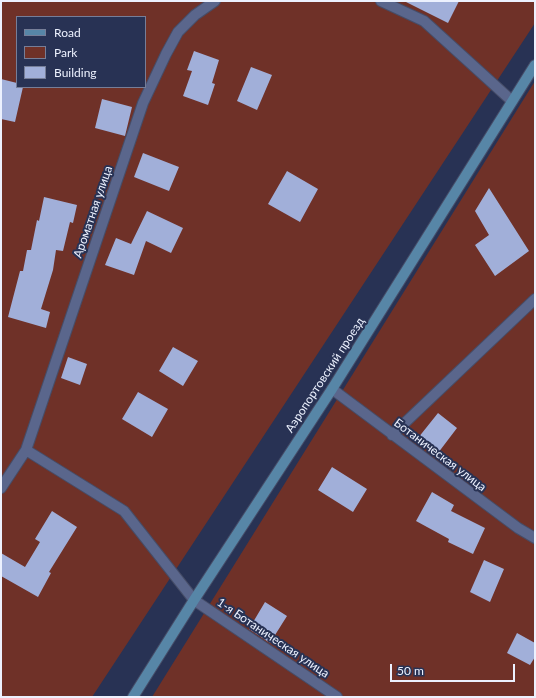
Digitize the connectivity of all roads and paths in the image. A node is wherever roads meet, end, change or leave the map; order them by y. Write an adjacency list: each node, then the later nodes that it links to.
1 (215, 1): 8 (street, Ароматная улица)
2 (381, 1): 4 (street)
3 (535, 65): 4 (main road, Аэропортовский проезд)
4 (512, 101): 6 (main road, Аэропортовский проезд)
5 (535, 299): 7 (street)
6 (332, 389): 7 (street, Ботаническая улица); 11 (main road, Аэропортовский проезд)
7 (392, 435): 10 (street, Ботаническая улица)
8 (26, 450): 9 (street, Ароматная улица); 11 (street, 1-я Ботаническая улица)
9 (1, 488)
10 (535, 538)
11 (194, 600): 12 (main road, Аэропортовский проезд); 13 (street, 1-я Ботаническая улица)
12 (134, 697)
13 (337, 697)

